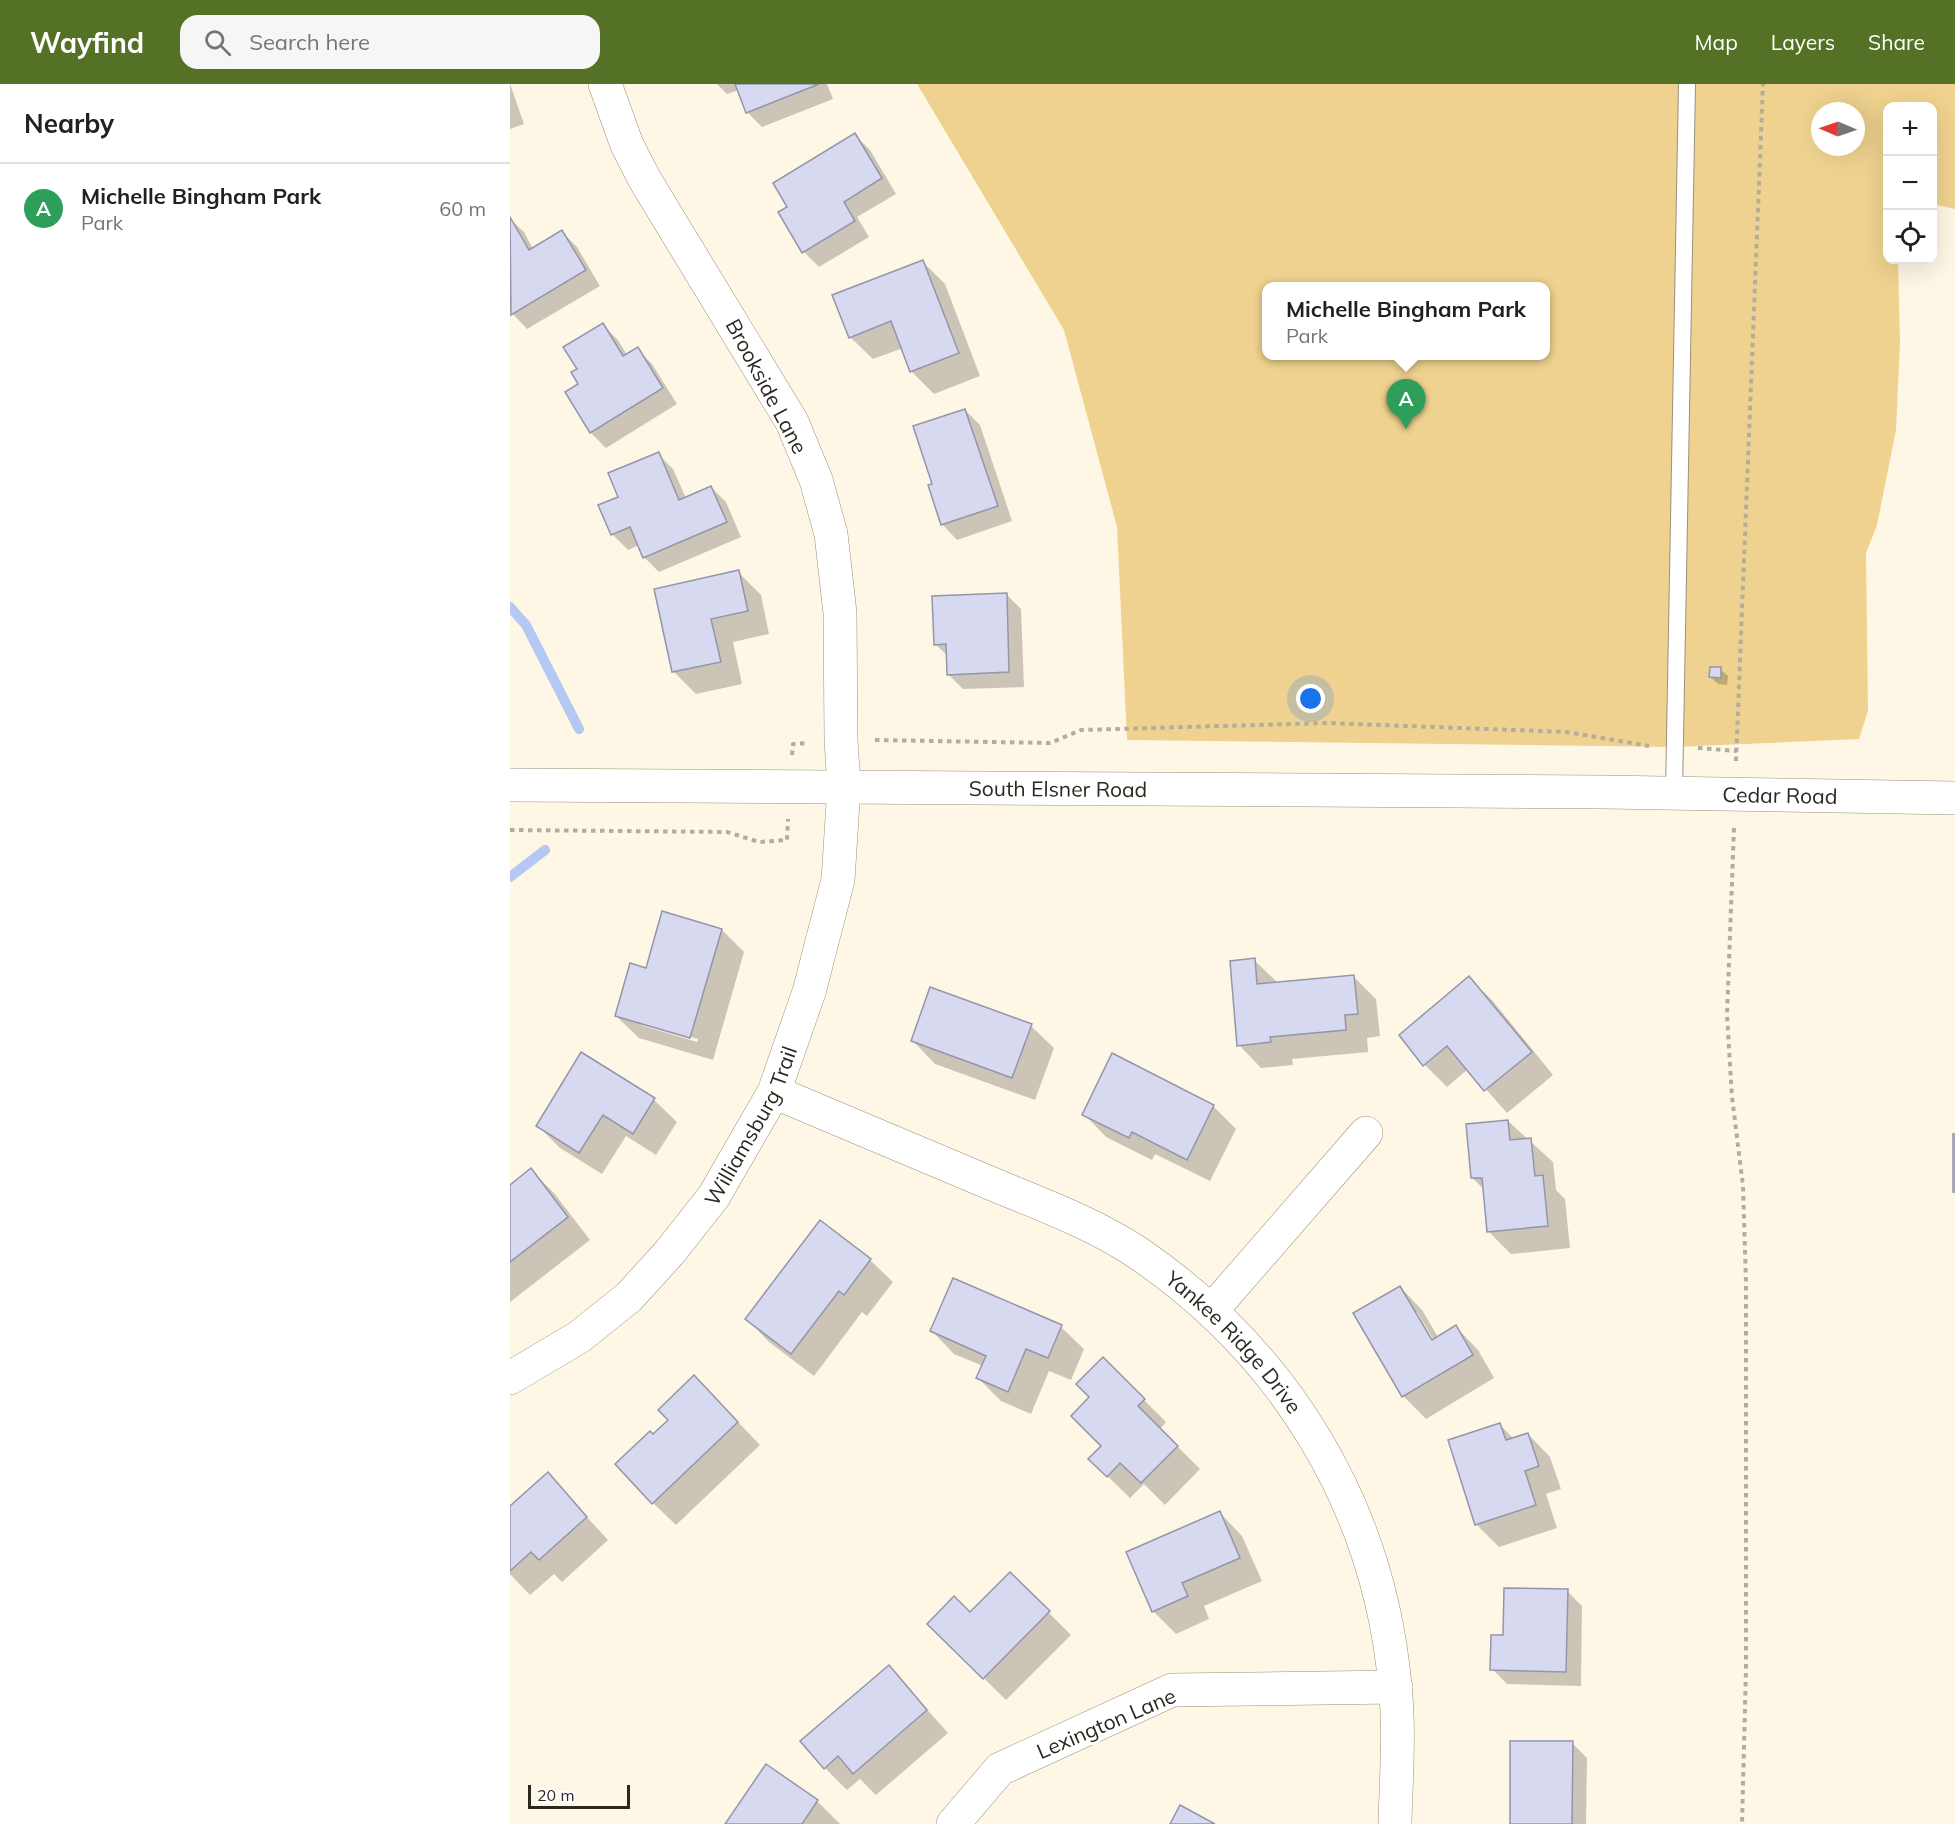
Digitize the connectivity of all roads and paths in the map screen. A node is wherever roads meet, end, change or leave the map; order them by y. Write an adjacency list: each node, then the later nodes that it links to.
1 (605, 84): 5 (street, Brookside Lane)
2 (1687, 84): 7 (lane)
3 (1763, 84): 8 (path)
4 (510, 785): 5 (street, South Elsner Road)
5 (844, 787): 6 (street, South Elsner Road); 10 (street, Williamsburg Trail)
6 (1605, 792): 7 (street, Cedar Road)
7 (1674, 793): 8 (street, Cedar Road)
8 (1735, 795): 9 (street, Cedar Road); 17 (path)
9 (1955, 798)
10 (774, 1092): 12 (street, Yankee Ridge Drive); 13 (street, Williamsburg Trail)
11 (1366, 1133): 12 (street)
12 (1212, 1310): 14 (street, Yankee Ridge Drive)
13 (510, 1378)
14 (1395, 1687): 15 (street, Lexington Lane); 16 (street, Yankee Ridge Drive)
15 (953, 1824)
16 (1395, 1824)
17 (1742, 1824)

